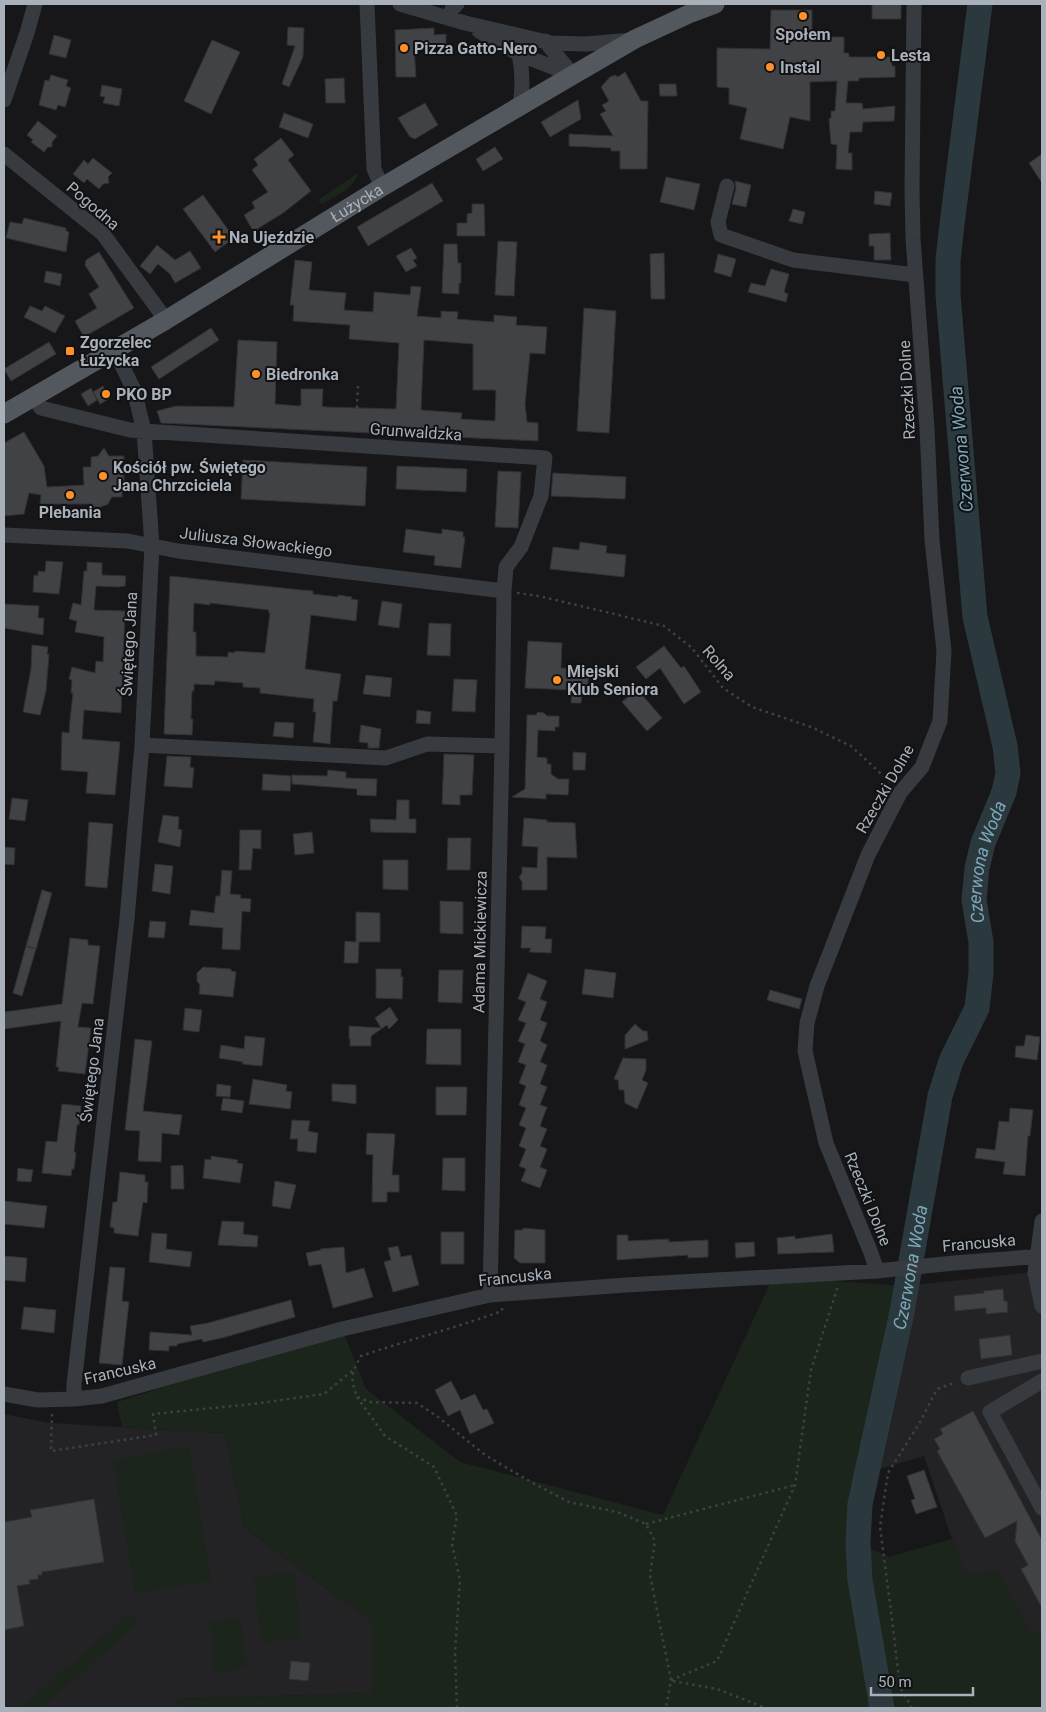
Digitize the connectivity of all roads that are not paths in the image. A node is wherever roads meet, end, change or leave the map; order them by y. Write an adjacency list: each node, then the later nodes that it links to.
1 (35, 4): 13 (street)
2 (366, 4): 17 (street)
3 (400, 4): 7 (street)
4 (457, 4): 7 (street)
5 (715, 4): 9 (main road, Łużycka)
6 (914, 4): 18 (street, Rzeczki Dolne)
7 (449, 18): 8 (street)
8 (465, 23): 10 (street); 11 (street)
9 (635, 39): 10 (street); 12 (main road, Łużycka)
10 (544, 41): 12 (street)
11 (519, 54): 12 (street); 14 (street)
12 (573, 75): 14 (main road, Łużycka)
13 (4, 100)
14 (520, 106): 17 (main road, Łużycka)
15 (4, 154): 19 (street, Pogodna)
16 (727, 186): 18 (street)
17 (382, 187): 19 (main road, Łużycka)
18 (916, 275): 31 (street, Rzeczki Dolne)
19 (166, 320): 20 (main road, Łużycka)
20 (114, 349): 21 (main road, Łużycka); 23 (street)
21 (34, 398): 22 (main road, Łużycka); 23 (street, Grunwaldzka)
22 (4, 414)
23 (144, 431): 25 (street); 26 (street, Grunwaldzka)
24 (4, 535): 25 (street, Juliusza Słowackiego)
25 (152, 546): 26 (street, Juliusza Słowackiego); 27 (street, Świętego Jana)
26 (504, 591): 28 (street, Adama Mickiewicza)
27 (142, 745): 28 (street); 38 (street, Świętego Jana)
28 (502, 746): 32 (street, Adama Mickiewicza)
29 (1042, 1221): 30 (street)
30 (1039, 1256): 31 (street, Francuska); 33 (street)
31 (877, 1271): 32 (street, Francuska)
32 (497, 1294): 38 (street, Francuska)
33 (1042, 1306)
34 (1042, 1361): 35 (street)
35 (968, 1378)
36 (1042, 1381): 39 (street)
37 (4, 1394): 38 (street, Francuska)
38 (74, 1399)
39 (1042, 1508)

